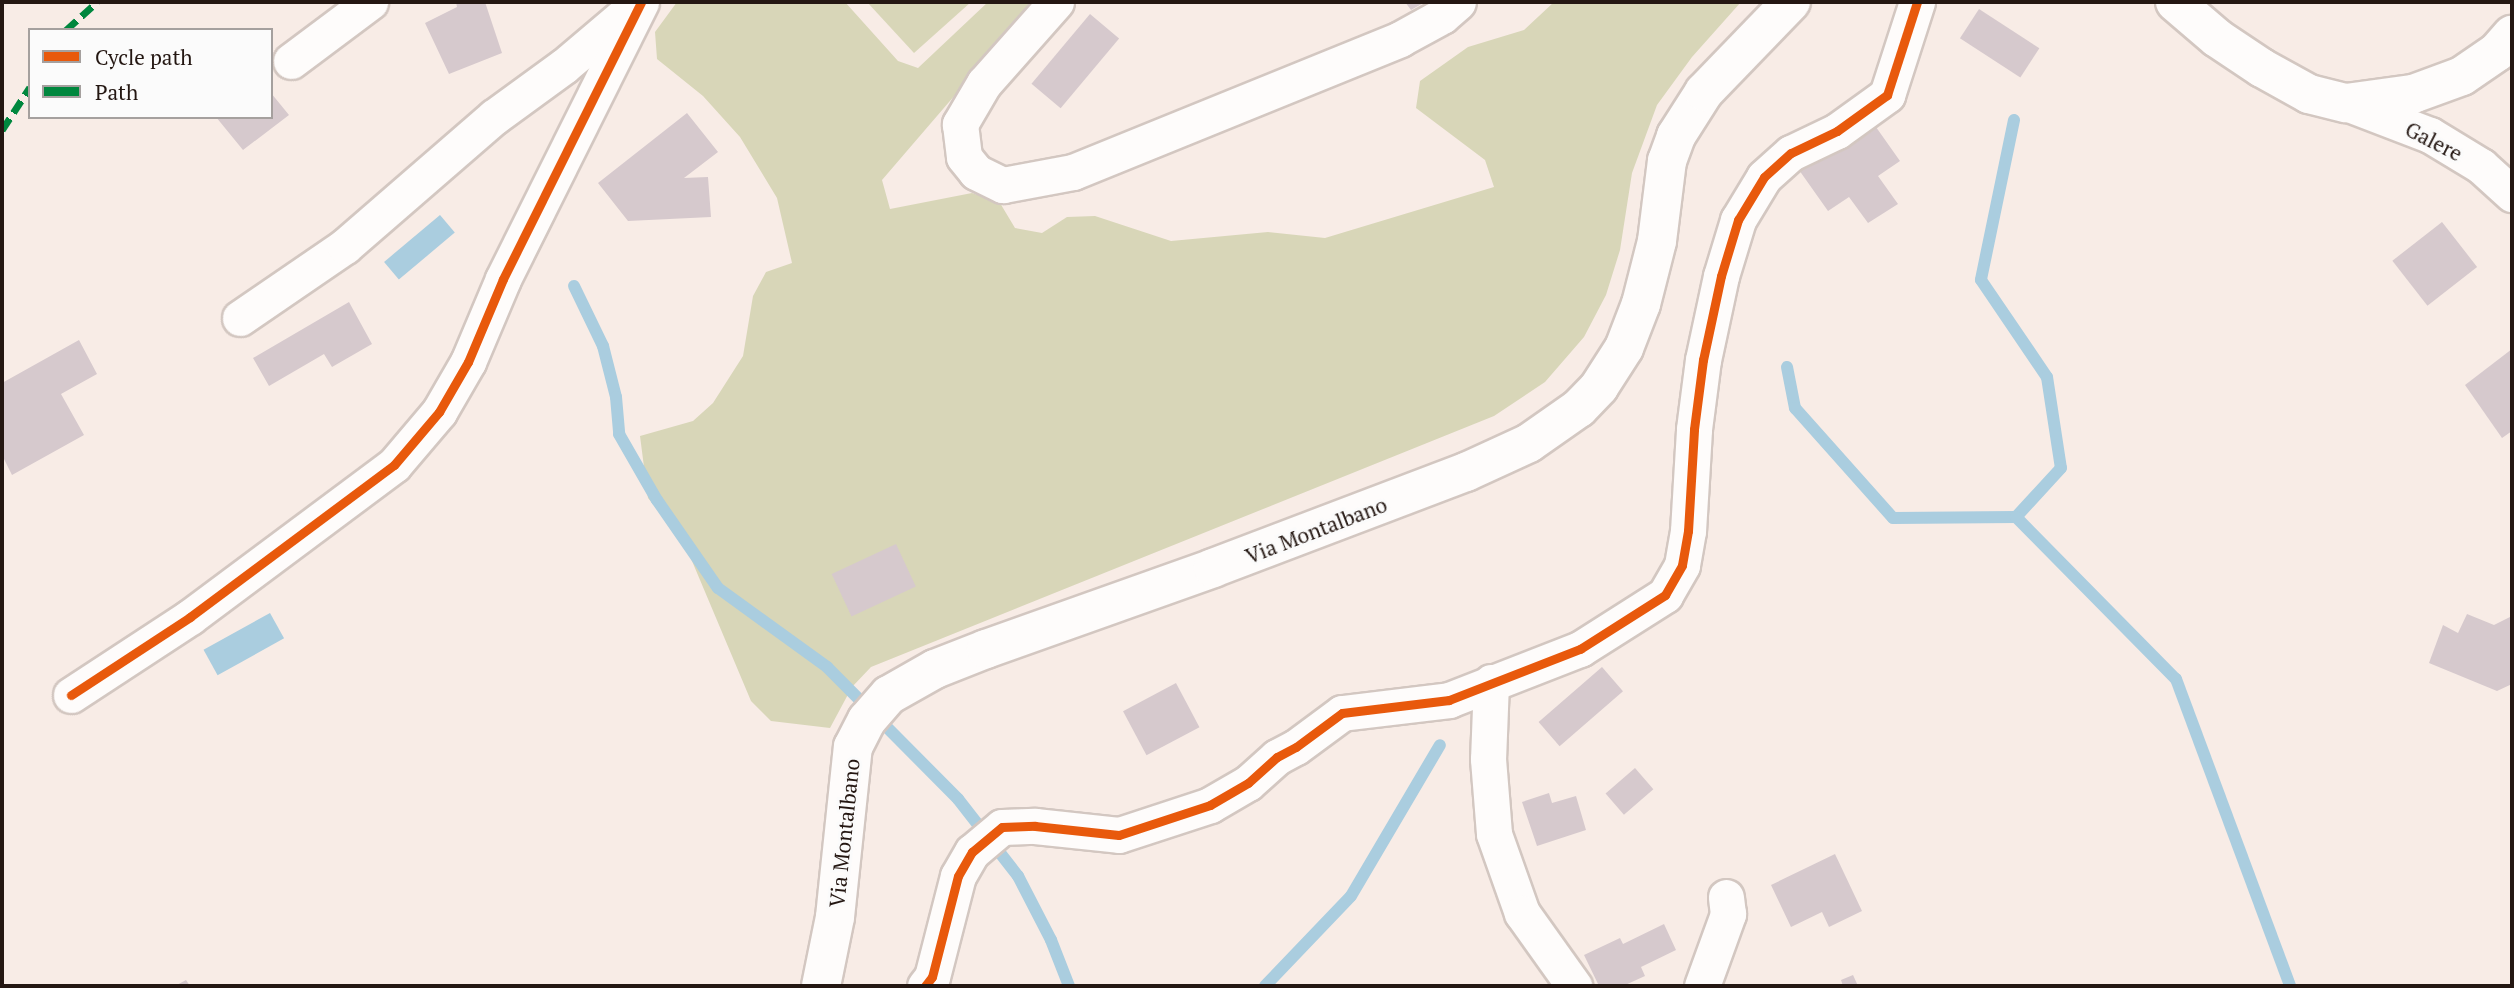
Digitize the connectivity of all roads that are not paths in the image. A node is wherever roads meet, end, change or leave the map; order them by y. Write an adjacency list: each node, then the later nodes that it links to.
1 (370, 2): 9 (street)
2 (640, 2): 12 (street); 14 (street)
3 (1056, 2): 4 (street)
4 (1458, 2)
5 (1791, 2): 16 (street, Via Montalbano)
6 (1917, 2): 13 (street)
7 (2175, 2): 10 (street)
8 (2512, 34): 10 (street)
9 (291, 61)
10 (2346, 103): 11 (street, Galere)
11 (2512, 194)
12 (240, 318)
13 (1491, 682): 17 (street); 18 (street)
14 (71, 695)
15 (1726, 897): 19 (street)
16 (821, 986)
17 (925, 986)
18 (1574, 986)
19 (1702, 986)

